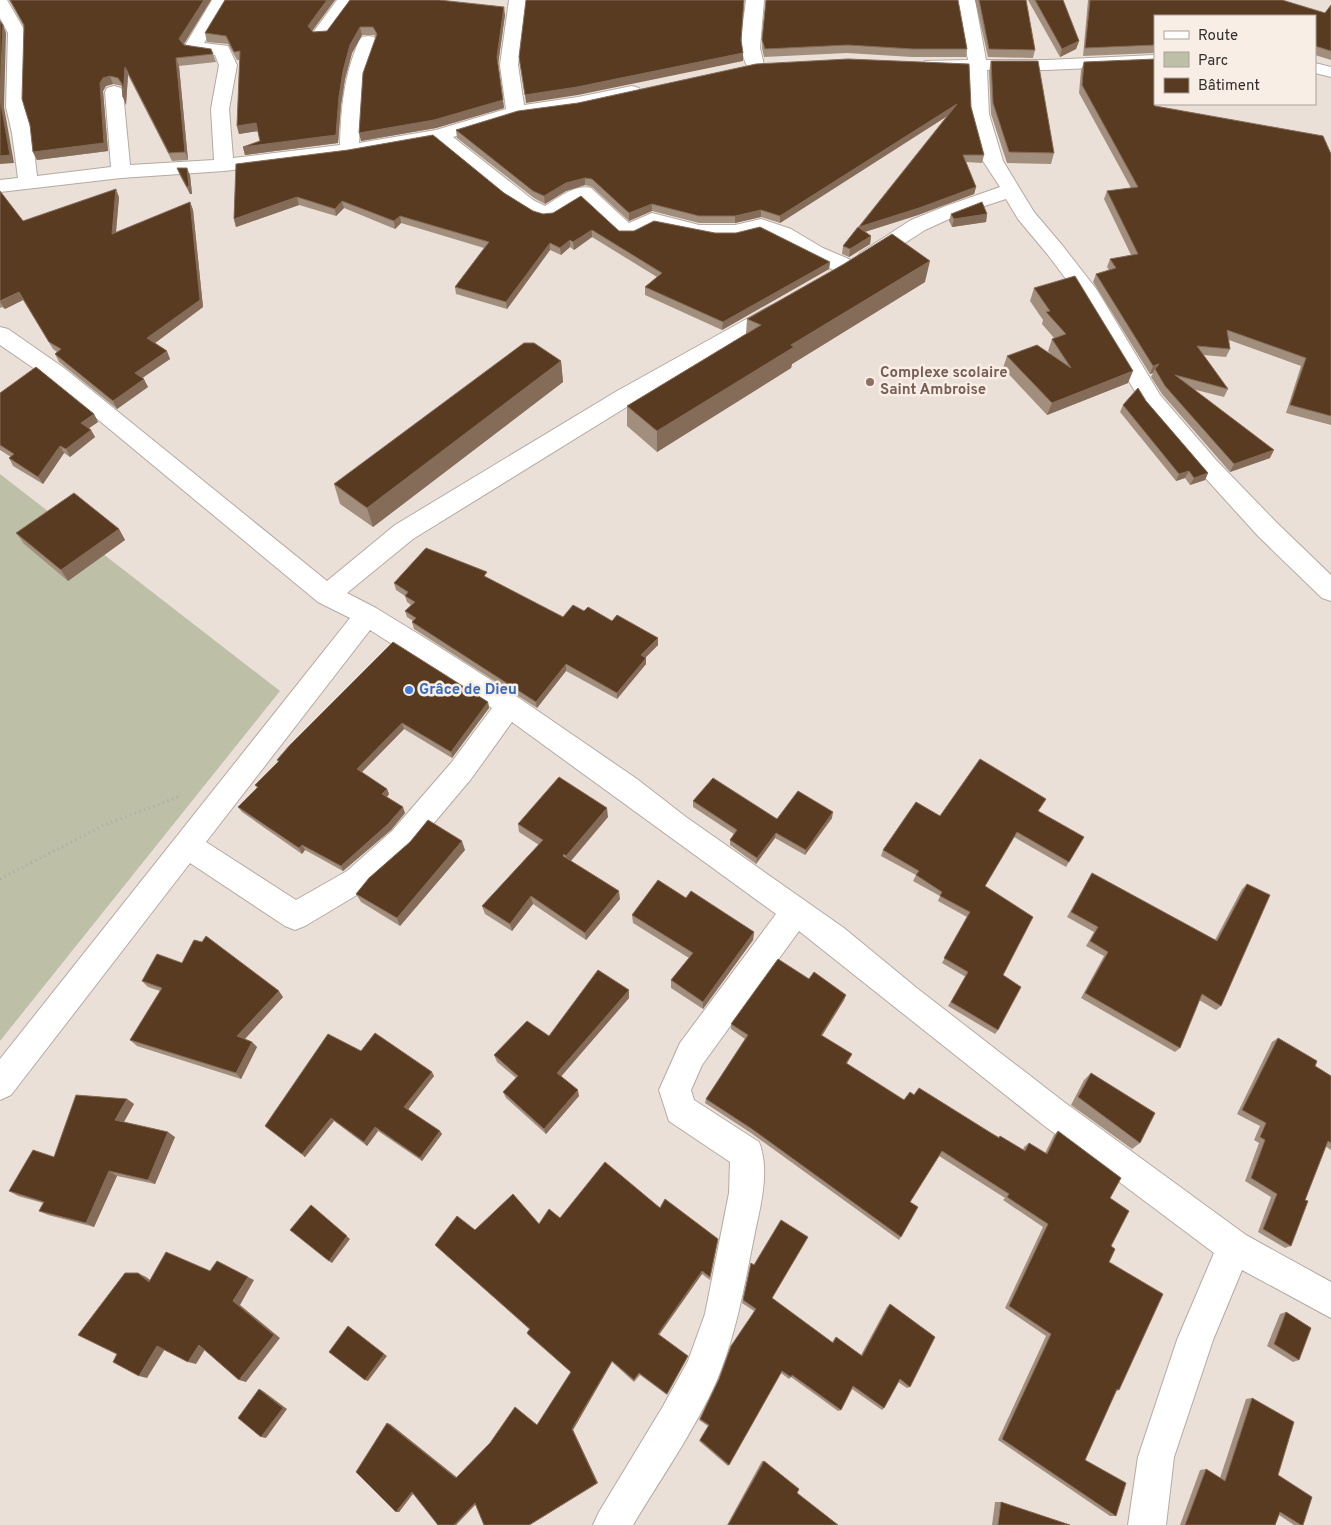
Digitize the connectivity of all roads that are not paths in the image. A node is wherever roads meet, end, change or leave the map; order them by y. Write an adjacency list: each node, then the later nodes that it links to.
1 (221, 0): 20 (street)
2 (346, 0): 7 (street)
3 (755, 0): 13 (street)
4 (966, 0): 11 (street)
5 (0, 2): 22 (street)
6 (511, 5): 17 (street)
7 (321, 34)
8 (368, 41): 19 (street)
9 (1154, 60): 11 (street)
10 (912, 64): 11 (street)
11 (978, 66): 24 (street)
12 (1316, 68): 14 (street)
13 (736, 69)
14 (1331, 72)
15 (649, 88): 17 (street)
16 (114, 92): 21 (street)
17 (516, 112): 18 (street)
18 (439, 135): 19 (street); 24 (street)
19 (349, 150): 20 (street)
20 (224, 165): 21 (street)
21 (121, 172): 22 (street)
22 (28, 181): 23 (street)
23 (0, 186)
24 (1012, 190): 27 (street)
25 (792, 302): 28 (street)
26 (0, 334): 28 (street)
27 (1331, 591)
28 (327, 595): 29 (street)
29 (367, 615): 30 (street); 31 (street)
30 (510, 706): 31 (street); 32 (street)
31 (186, 845): 33 (street)
32 (796, 911): 34 (street); 36 (street)
33 (0, 1084)
34 (1234, 1247): 35 (street); 37 (street)
35 (1331, 1301)
36 (612, 1525)
37 (1147, 1525)

